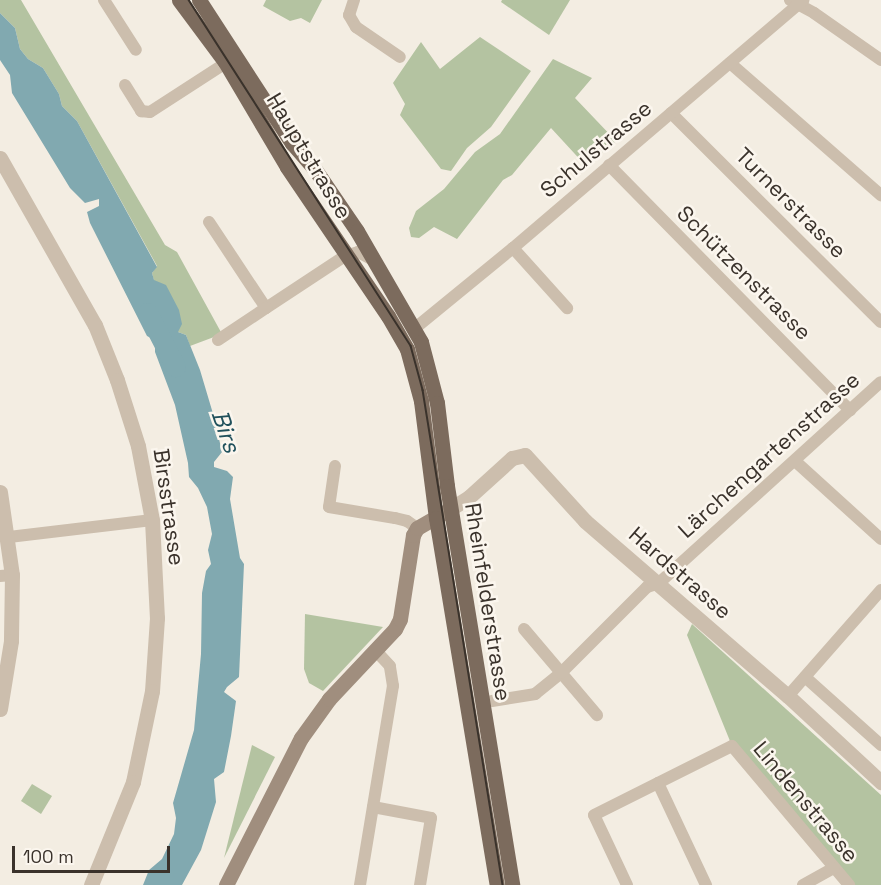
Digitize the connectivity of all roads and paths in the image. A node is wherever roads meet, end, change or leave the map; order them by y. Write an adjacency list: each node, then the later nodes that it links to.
1 (104, 0): 6 (street)
2 (179, 0): 8 (main road, Hauptstrasse)
3 (199, 0): 8 (main road, Hauptstrasse)
4 (354, 0): 7 (street)
5 (797, 1): 9 (street); 10 (street, Schulstrasse)
6 (135, 50)
7 (399, 57)
8 (230, 59): 11 (street); 18 (main road, Hauptstrasse); 19 (main road, Hauptstrasse)
9 (881, 60)
10 (730, 63): 12 (street, Schulstrasse); 15 (street)
11 (125, 85)
12 (671, 113): 14 (street, Schulstrasse); 22 (street, Turnerstrasse)
13 (0, 158): 33 (street, Birsstrasse)
14 (609, 165): 17 (street, Schulstrasse); 27 (street, Schützenstrasse)
15 (881, 195)
16 (209, 222): 20 (street)
17 (513, 248): 21 (street); 23 (street, Schulstrasse)
18 (345, 256): 19 (street); 20 (street); 24 (main road, Hauptstrasse)
19 (371, 259): 23 (main road, Hauptstrasse)
20 (266, 308): 25 (street)
21 (567, 308)
22 (881, 322)
23 (414, 329): 24 (main road); 31 (main road, Rheinfelderstrasse)
24 (399, 336): 32 (main road, Rheinfelderstrasse)
25 (218, 340)
26 (881, 382): 27 (street, Lärchengartenstrasse)
27 (850, 410): 28 (street, Lärchengartenstrasse)
28 (795, 461): 36 (street); 38 (street, Lärchengartenstrasse)
29 (335, 466): 34 (street)
30 (0, 492): 35 (street)
31 (450, 509): 32 (main road); 38 (street, Hardstrasse); 58 (main road, Rheinfelderstrasse)
32 (436, 518): 34 (main road); 57 (main road, Rheinfelderstrasse)
33 (152, 520): 35 (street); 53 (street, Birsstrasse)
34 (417, 528): 41 (main road)
35 (9, 537): 37 (street)
36 (881, 539)
37 (6, 575): 46 (street)
38 (659, 583): 42 (street, Lärchengartenstrasse); 44 (street, Hardstrasse)
39 (881, 590): 43 (street)
40 (524, 629): 42 (street)
41 (376, 651): 51 (street); 54 (main road)
42 (561, 673): 45 (street, Lärchengartenstrasse); 47 (street)
43 (805, 677): 44 (street); 48 (street)
44 (788, 696): 49 (street, Hardstrasse)
45 (492, 700)
46 (0, 710)
47 (597, 715)
48 (881, 746)
49 (881, 782)
50 (658, 783): 52 (street, Lindenstrasse); 59 (street); 60 (street)
51 (373, 807): 55 (street); 56 (street)
52 (834, 868): 61 (street); 62 (street, Lindenstrasse)
53 (91, 885)
54 (226, 885)
55 (360, 885)
56 (420, 885)
57 (497, 885)
58 (512, 885)
59 (627, 885)
60 (706, 885)
61 (803, 885)
62 (849, 885)

